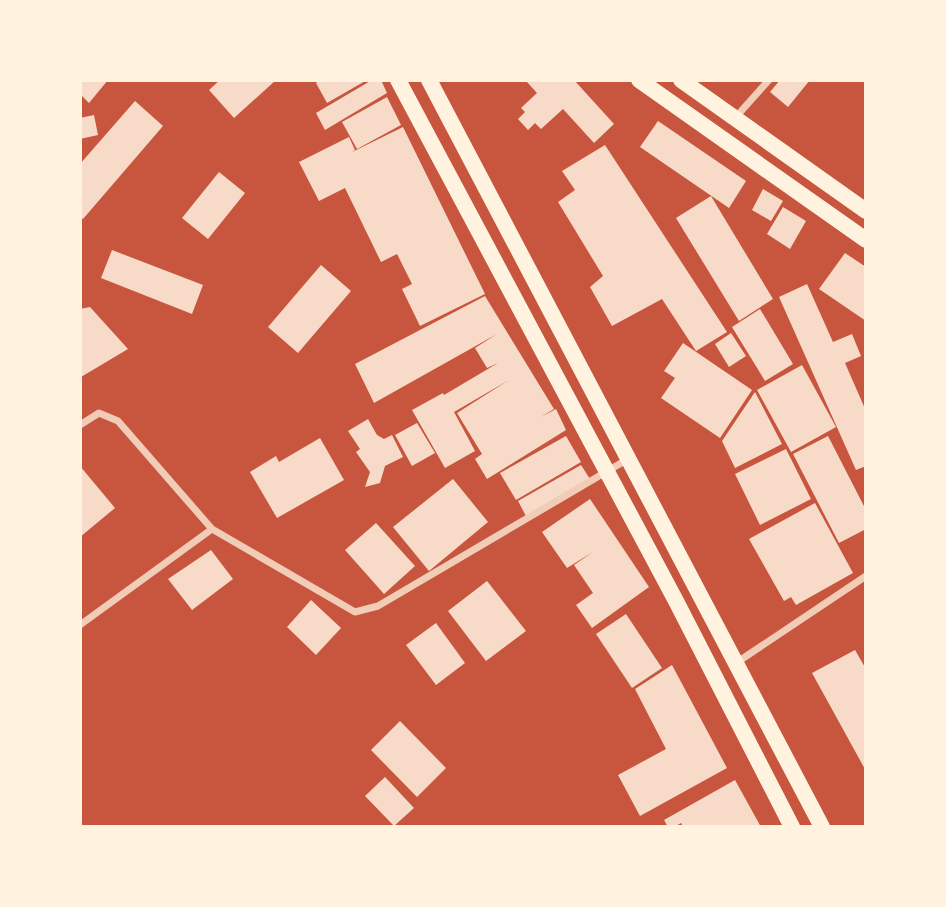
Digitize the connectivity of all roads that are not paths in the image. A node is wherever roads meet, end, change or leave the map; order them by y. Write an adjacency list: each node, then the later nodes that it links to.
1 (398, 80): 10 (highway)
2 (429, 80): 9 (highway)
3 (639, 80): 8 (highway)
4 (681, 80): 6 (highway)
5 (769, 80): 6 (street)
6 (735, 118): 7 (highway)
7 (866, 211)
8 (866, 240)
9 (575, 358): 10 (highway); 12 (highway)
10 (554, 371): 13 (highway)
11 (80, 425): 14 (street)
12 (628, 459): 13 (street); 17 (highway)
13 (606, 472): 14 (street); 18 (highway)
14 (212, 529): 16 (street)
15 (866, 576): 17 (street)
16 (80, 625)
17 (735, 664): 19 (highway)
18 (792, 827)
19 (822, 827)

